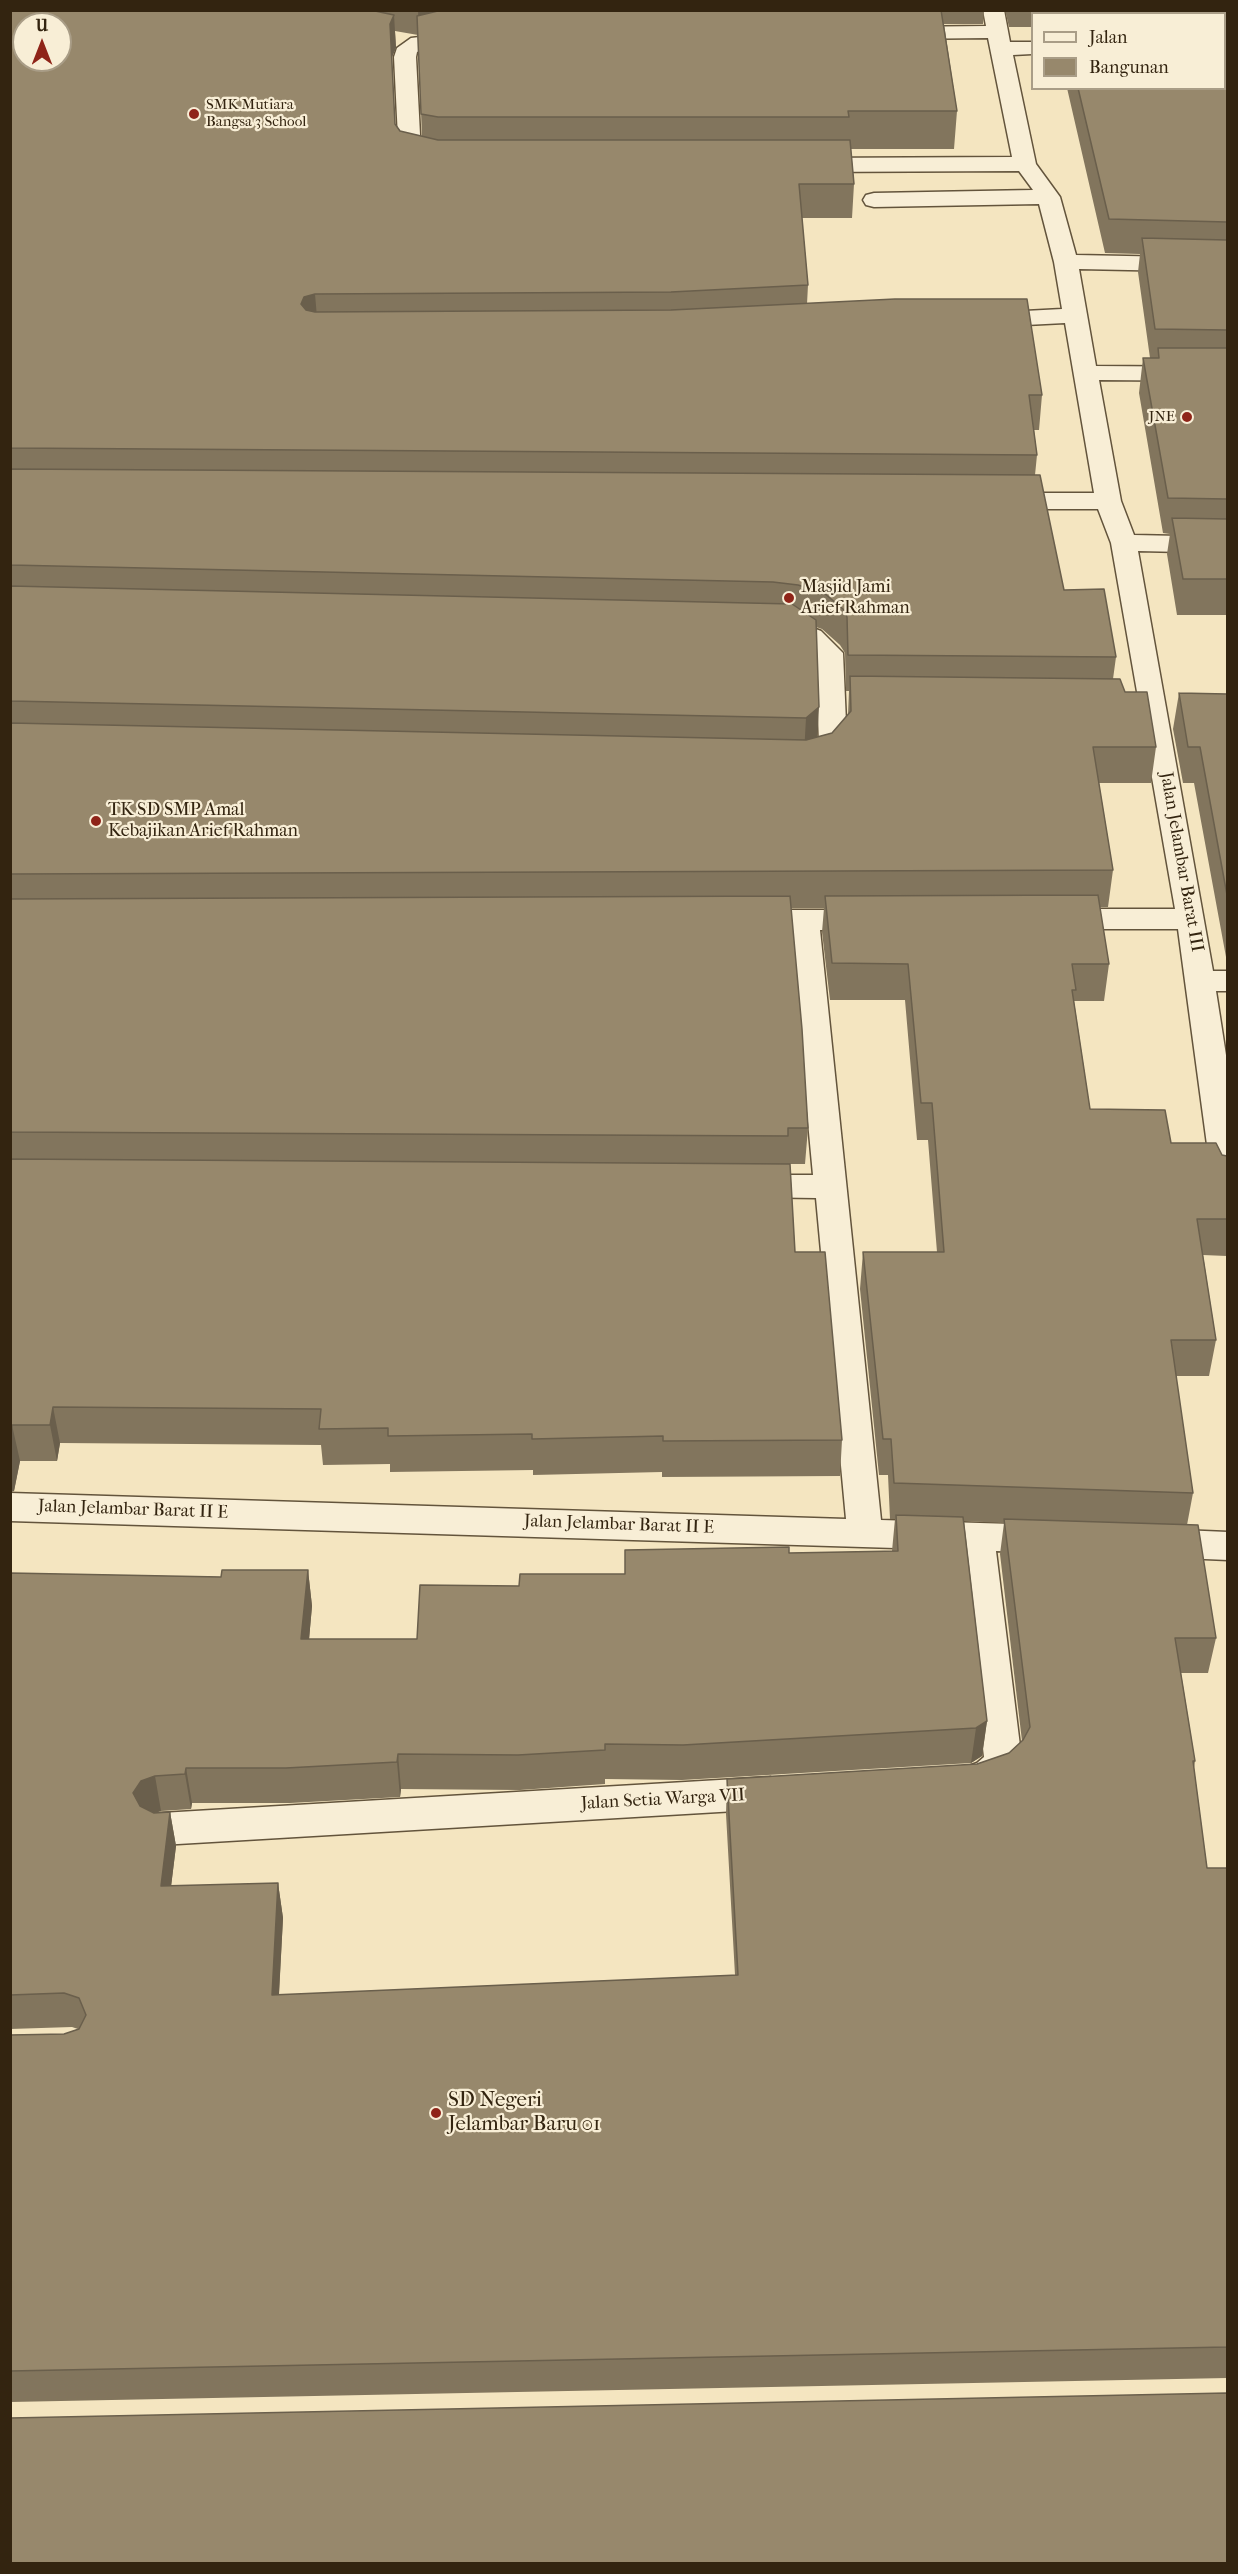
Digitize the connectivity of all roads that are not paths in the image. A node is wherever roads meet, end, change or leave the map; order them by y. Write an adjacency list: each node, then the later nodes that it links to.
1 (997, 30): 2 (street); 6 (street); 7 (street, Jalan Jelambar Barat III)
2 (879, 33)
3 (388, 38): 5 (street)
4 (487, 38): 5 (street)
5 (419, 43): 8 (street)
6 (1031, 47)
7 (1024, 164): 9 (street); 10 (street, Jalan Jelambar Barat III)
8 (450, 165)
9 (785, 165)
10 (1049, 197): 11 (street); 12 (street, Jalan Jelambar Barat III)
11 (874, 200)
12 (1066, 262): 13 (street); 14 (street, Jalan Jelambar Barat III)
13 (1227, 265)
14 (1075, 315): 15 (street); 16 (street, Jalan Jelambar Barat III)
15 (964, 321)
16 (1087, 373): 17 (street); 19 (street, Jalan Jelambar Barat III)
17 (1227, 374)
18 (979, 501): 19 (street)
19 (1108, 501): 20 (street, Jalan Jelambar Barat III)
20 (1124, 543): 21 (street); 28 (street, Jalan Jelambar Barat III)
21 (1227, 545)
22 (748, 627): 23 (street)
23 (778, 765)
24 (1028, 919): 28 (street)
25 (721, 920): 26 (street)
26 (804, 920): 27 (street); 32 (street)
27 (898, 920)
28 (1191, 920): 29 (street, Jalan Jelambar Barat III)
29 (1214, 981): 30 (street, Jalan Jelambar Barat III)
30 (1227, 1182)
31 (713, 1186): 32 (street)
32 (832, 1187): 34 (street)
33 (10, 1506): 34 (street, Jalan Jelambar Barat II E)
34 (865, 1532): 35 (street, Jalan Jelambar Barat II E)
35 (977, 1537): 36 (street, Jalan Jelambar Barat II E); 39 (street)
36 (1080, 1540)
37 (1126, 1542): 38 (street)
38 (1227, 1546)
39 (936, 1784)
40 (805, 1791): 41 (street, Jalan Setia Warga VII)
41 (161, 1830)

